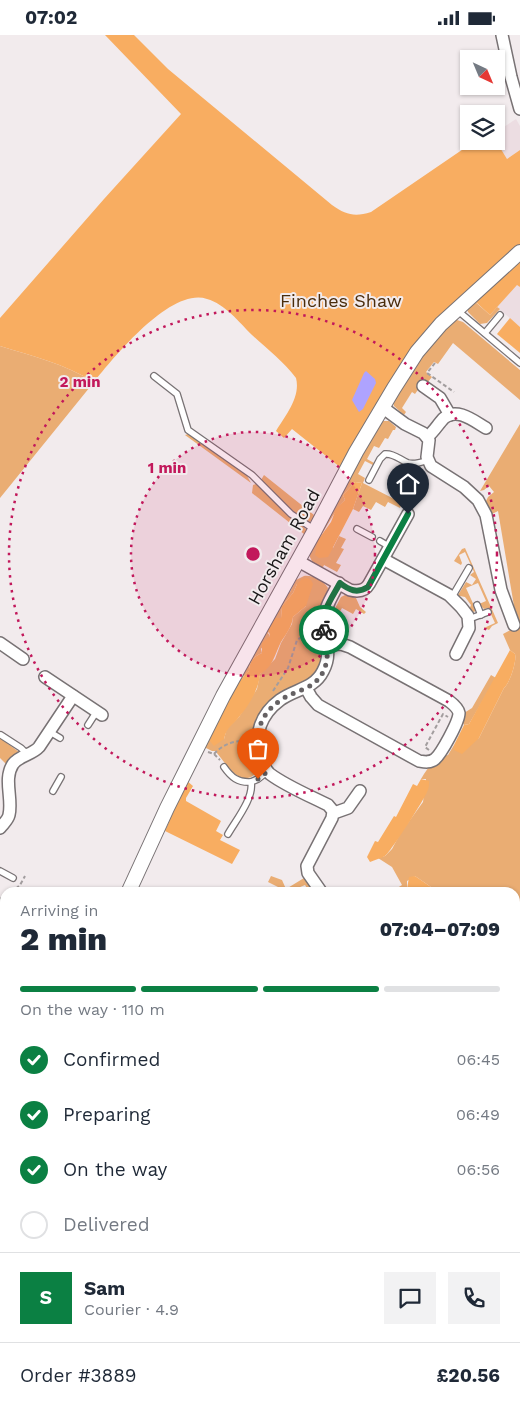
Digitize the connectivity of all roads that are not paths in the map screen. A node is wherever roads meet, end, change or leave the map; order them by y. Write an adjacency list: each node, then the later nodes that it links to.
1 (502, 35): 2 (street)
2 (520, 109)
3 (520, 252): 4 (street, Horsham Road)
4 (456, 309): 6 (lane); 10 (street, Horsham Road)
5 (500, 315): 6 (lane)
6 (484, 333): 7 (lane)
7 (520, 363)
8 (154, 376): 18 (lane)
9 (423, 386): 11 (street)
10 (382, 407): 13 (street); 18 (street, Horsham Road)
11 (450, 415): 12 (street); 13 (street)
12 (486, 428)
13 (427, 437): 14 (street)
14 (428, 460): 15 (lane); 29 (street)
15 (369, 480)
16 (408, 514): 20 (street)
17 (357, 529): 19 (lane)
18 (315, 530): 21 (street, Horsham Road)
19 (372, 537)
20 (383, 559): 23 (street); 24 (street)
21 (298, 561): 23 (street); 55 (street, Horsham Road)
22 (469, 568): 24 (lane)
23 (340, 583): 31 (street)
24 (452, 597): 28 (street)
25 (477, 605): 27 (lane)
26 (488, 612): 27 (lane)
27 (481, 615): 28 (lane)
28 (469, 619): 32 (street)
29 (514, 625)
30 (0, 643): 33 (street)
31 (328, 645): 35 (street); 35 (street)
32 (456, 654)
33 (24, 659)
34 (45, 677): 36 (street)
35 (306, 688): 44 (street)
36 (73, 695): 37 (street); 39 (street)
37 (100, 713): 38 (lane)
38 (88, 725)
39 (50, 732): 41 (lane); 42 (street)
40 (1, 735): 42 (lane)
41 (60, 738)
42 (26, 754): 49 (street)
43 (224, 767): 46 (lane)
44 (268, 771): 46 (lane); 50 (street)
45 (61, 777): 47 (lane)
46 (251, 782): 52 (lane)
47 (52, 791)
48 (360, 791): 50 (street)
49 (5, 797): 51 (street)
50 (334, 813): 56 (street)
51 (0, 827)
52 (228, 834)
53 (0, 871): 54 (lane)
54 (13, 878)
55 (131, 887)
56 (318, 887)

